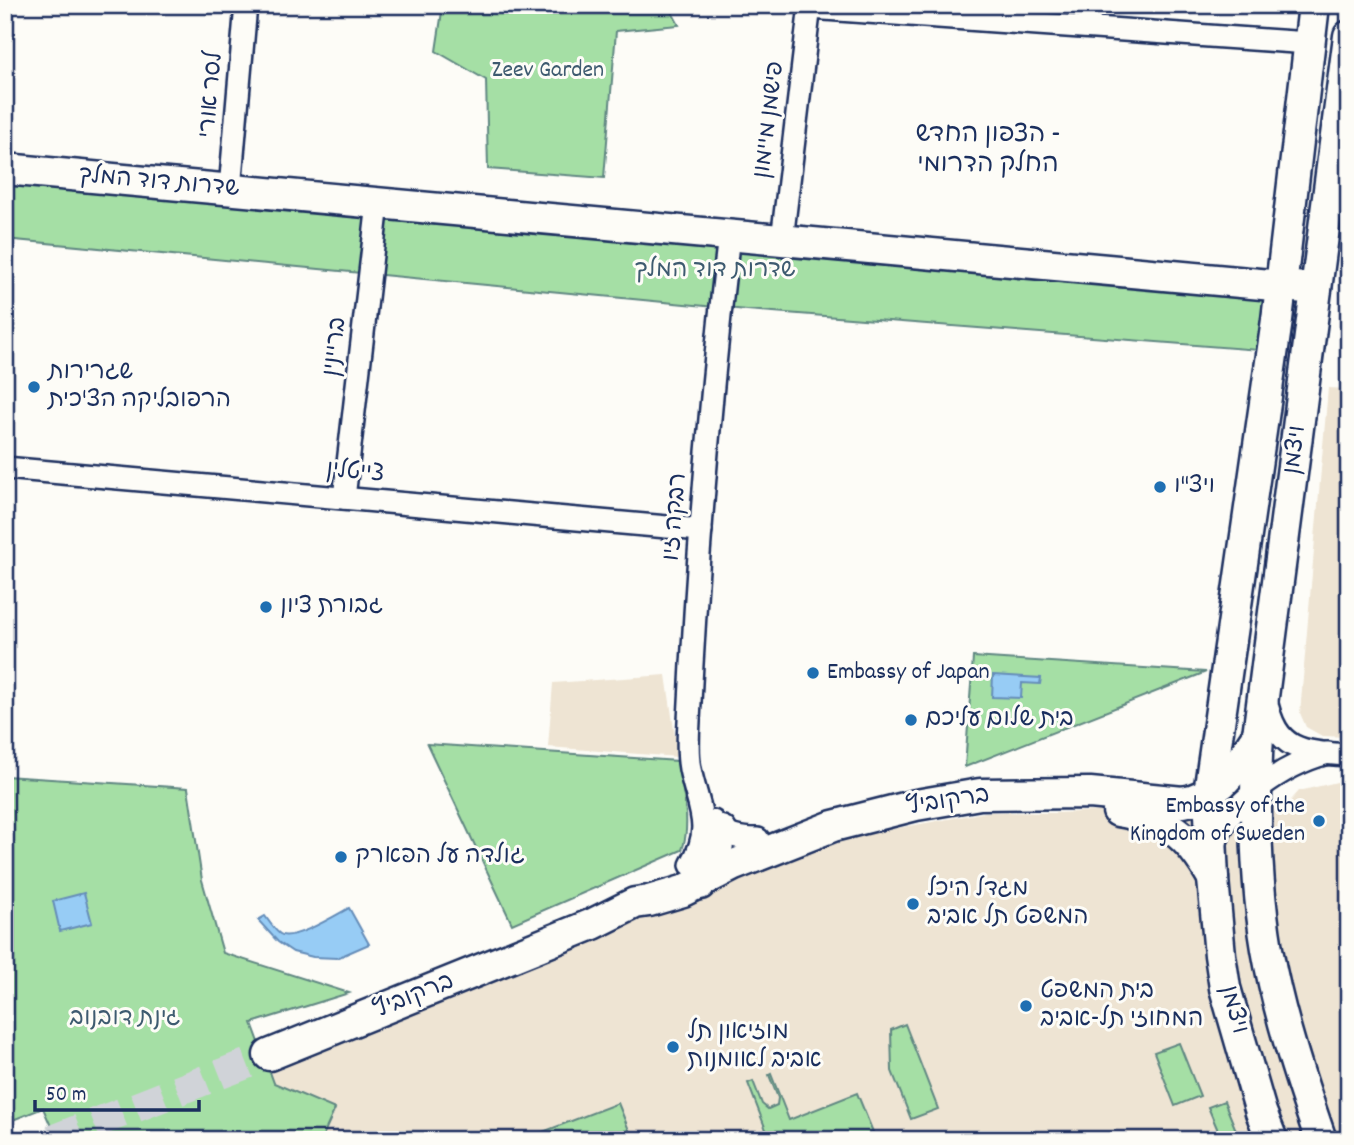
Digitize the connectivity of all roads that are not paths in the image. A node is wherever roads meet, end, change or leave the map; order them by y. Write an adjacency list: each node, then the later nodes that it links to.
1 (246, 5): 9 (street, לסר אורי)
2 (1090, 5): 5 (street)
3 (1314, 5): 7 (street, ויצמן)
4 (810, 6): 5 (street); 12 (street, פישמן מיימון)
5 (1089, 27): 7 (street)
6 (1349, 36): 14 (street, ויצמן)
7 (1309, 43): 13 (street, ויצמן)
8 (5, 169): 9 (street, שדרות דוד המלך)
9 (230, 189): 10 (street, שדרות דוד המלך)
10 (378, 203): 11 (street, שדרות דוד המלך); 16 (street, בריינין)
11 (729, 235): 12 (street, שדרות דוד המלך); 17 (street, רבקה זיו)
12 (782, 240): 13 (street, שדרות דוד המלך)
13 (1280, 286): 14 (street, שדרות דוד המלך); 22 (street, ויצמן)
14 (1316, 289): 18 (street, ויצמן)
15 (5, 468): 16 (street, צייטלין)
16 (344, 498): 17 (street, צייטלין)
17 (701, 530): 24 (street, רבקה זיו)
18 (1264, 691): 19 (street, ויצמן); 20 (street)
19 (1258, 735): 21 (street, ויצמן); 22 (street, ברקוביץ)
20 (1338, 754): 21 (street)
21 (1255, 791): 25 (street); 27 (street, ויצמן)
22 (1209, 793): 23 (street, ברקוביץ); 25 (street, ויצמן); 26 (street, ברקוביץ); 28 (street, ויצמן)
23 (986, 794): 26 (street, ברקוביץ); 28 (street)
24 (700, 802): 26 (street, רבקה זיו); 26 (street, רבקה זיו)
25 (1234, 813): 27 (street, ויצמן); 28 (street)
26 (707, 859): 29 (street, ברקוביץ)
27 (1259, 864): 31 (street, ויצמן)
28 (1212, 868): 30 (street, ויצמן)
29 (269, 1055)
30 (1272, 1140)
31 (1321, 1140)

